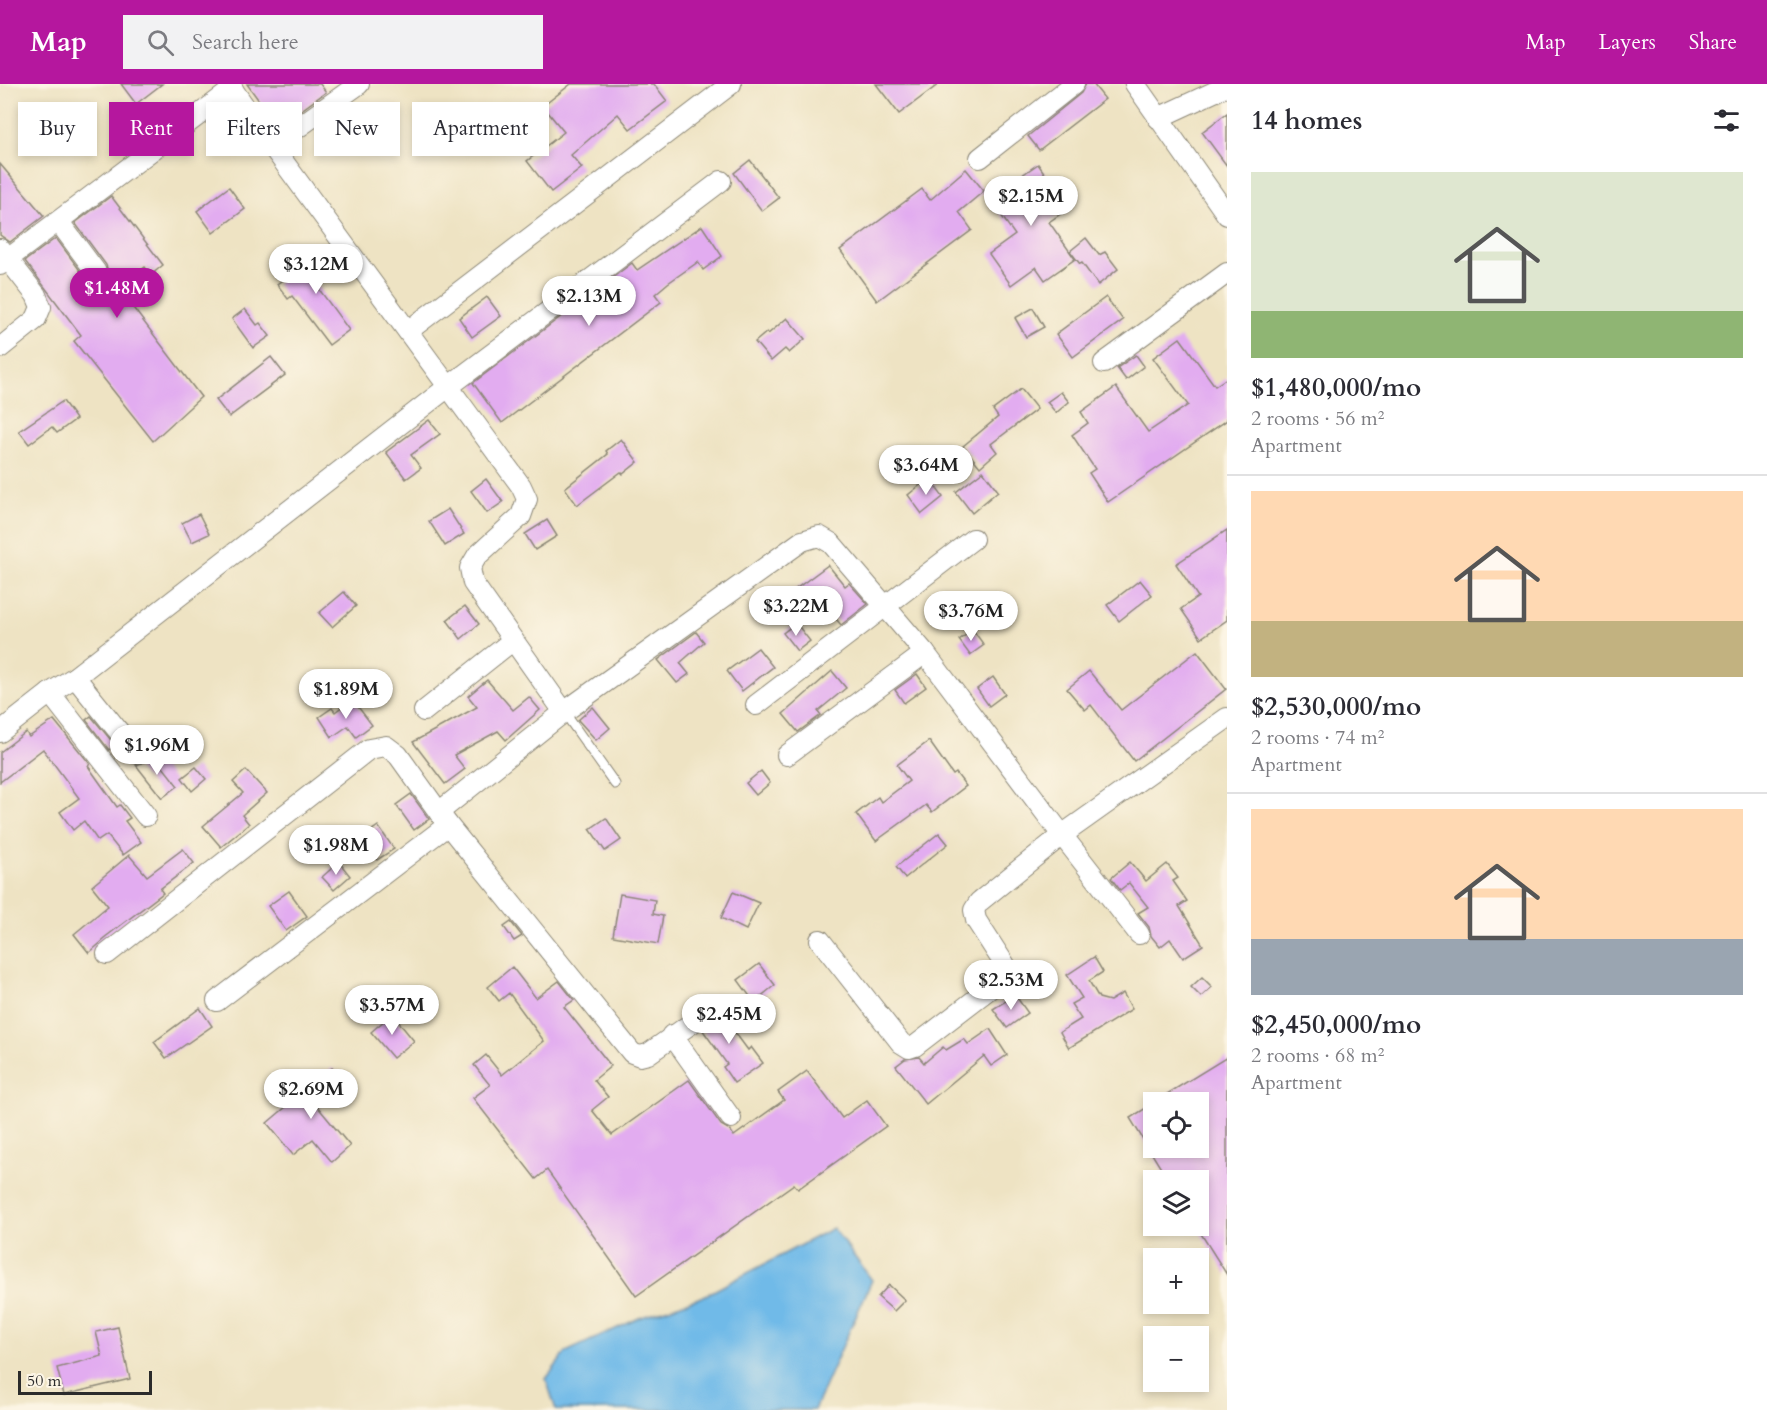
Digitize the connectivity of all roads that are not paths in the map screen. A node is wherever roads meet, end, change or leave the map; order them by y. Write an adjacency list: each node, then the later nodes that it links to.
1 (359, 84): 9 (street)
2 (731, 84): 18 (street)
3 (1074, 84): 11 (street)
4 (1135, 84): 8 (street)
5 (1227, 86): 8 (street)
6 (231, 87): 7 (street); 14 (street)
7 (241, 102)
8 (1158, 118): 13 (street)
9 (302, 125)
10 (279, 156): 18 (street)
11 (980, 158)
12 (721, 181): 21 (street)
13 (1227, 215)
14 (59, 222): 15 (street); 16 (street)
15 (2, 258): 19 (street)
16 (96, 272)
17 (1227, 273): 20 (street)
18 (408, 331): 21 (street)
19 (0, 348)
20 (1104, 363)
21 (448, 387): 24 (street); 26 (street)
22 (974, 539): 23 (street)
23 (886, 606): 25 (street); 28 (street); 30 (street)
24 (512, 641): 29 (street); 30 (street)
25 (925, 653): 34 (street); 38 (street)
26 (75, 677): 27 (street); 33 (street)
27 (50, 693): 32 (street); 36 (street)
28 (756, 705)
29 (424, 711)
30 (564, 712): 35 (lane); 37 (street)
31 (1227, 718): 38 (street)
32 (0, 732)
33 (136, 753)
34 (787, 755)
35 (615, 784)
36 (146, 816)
37 (444, 819): 41 (street); 42 (street); 44 (street)
38 (1062, 835): 39 (street); 40 (street)
39 (1139, 934)
40 (820, 940)
41 (107, 954)
42 (217, 1001)
43 (692, 1023): 44 (street)
44 (672, 1035): 45 (street)
45 (731, 1118)

